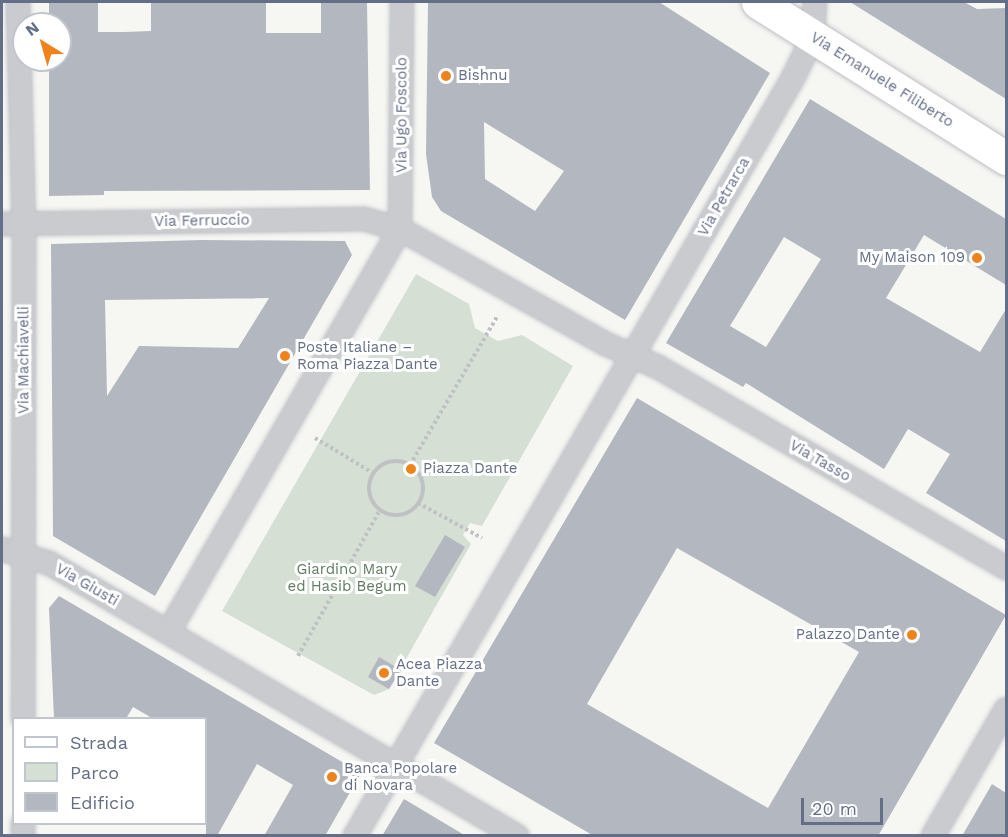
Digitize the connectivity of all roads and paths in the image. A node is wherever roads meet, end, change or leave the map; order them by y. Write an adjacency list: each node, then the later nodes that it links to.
1 (18, 2): 7 (street, Via Machiavelli)
2 (402, 2): 8 (street, Via Ugo Foscolo)
3 (758, 2): 5 (main road, Via Emanuele Filiberto)
4 (815, 2): 5 (street)
5 (813, 37): 6 (main road, Via Emanuele Filiberto); 10 (street, Via Petrarca)
6 (1006, 158)
7 (13, 224): 8 (street, Via Ferruccio); 17 (street, Via Machiavelli)
8 (400, 229): 10 (street); 19 (street)
9 (498, 315): 12 (path)
10 (632, 356): 18 (street, Via Tasso); 23 (street)
11 (315, 438): 13 (path)
12 (410, 465): 13 (path); 14 (path)
13 (373, 472): 15 (path)
14 (418, 503): 15 (path); 16 (path)
15 (380, 510): 20 (path)
16 (482, 538)
17 (12, 551): 19 (street, Via Giusti); 22 (street, Via Machiavelli)
18 (1006, 568)
19 (169, 631): 23 (street)
20 (298, 656)
21 (1006, 709): 26 (street)
22 (24, 717)
23 (396, 764): 24 (street); 25 (street)
24 (355, 836)
25 (517, 836)
26 (933, 836)

